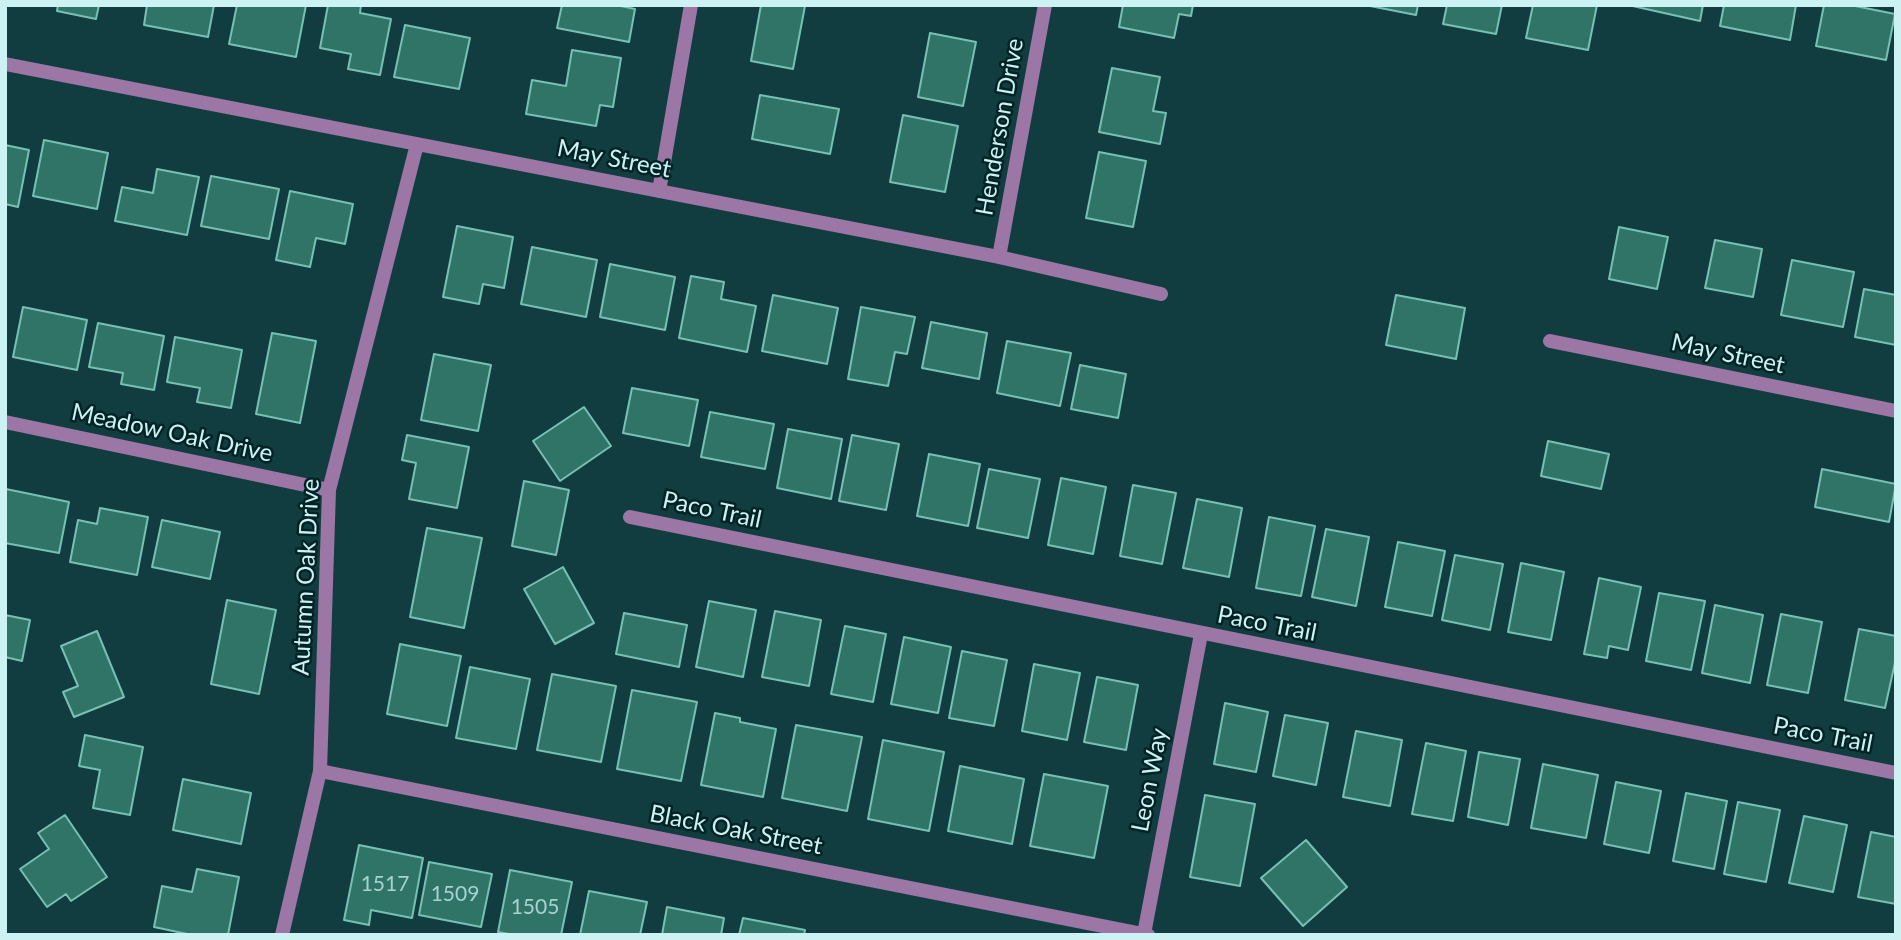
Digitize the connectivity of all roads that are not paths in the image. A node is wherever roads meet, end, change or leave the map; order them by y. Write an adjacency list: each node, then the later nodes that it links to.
1 (691, 5): 5 (street)
2 (1045, 5): 6 (street, Henderson Drive)
3 (5, 64): 4 (street, May Street)
4 (417, 144): 5 (street, May Street); 11 (street, Autumn Oak Drive)
5 (659, 191): 6 (street, May Street)
6 (999, 257): 7 (street, May Street)
7 (1161, 294)
8 (1550, 341): 9 (street, May Street)
9 (1896, 411)
10 (5, 422): 11 (street, Meadow Oak Drive)
11 (330, 490): 14 (street, Autumn Oak Drive)
12 (630, 517): 13 (street, Paco Trail)
13 (1201, 634): 15 (street, Paco Trail); 16 (street, Leon Way)
14 (320, 771): 16 (street, Black Oak Street); 17 (street, Autumn Oak Drive)
15 (1896, 773)
16 (1146, 934)
17 (282, 935)

